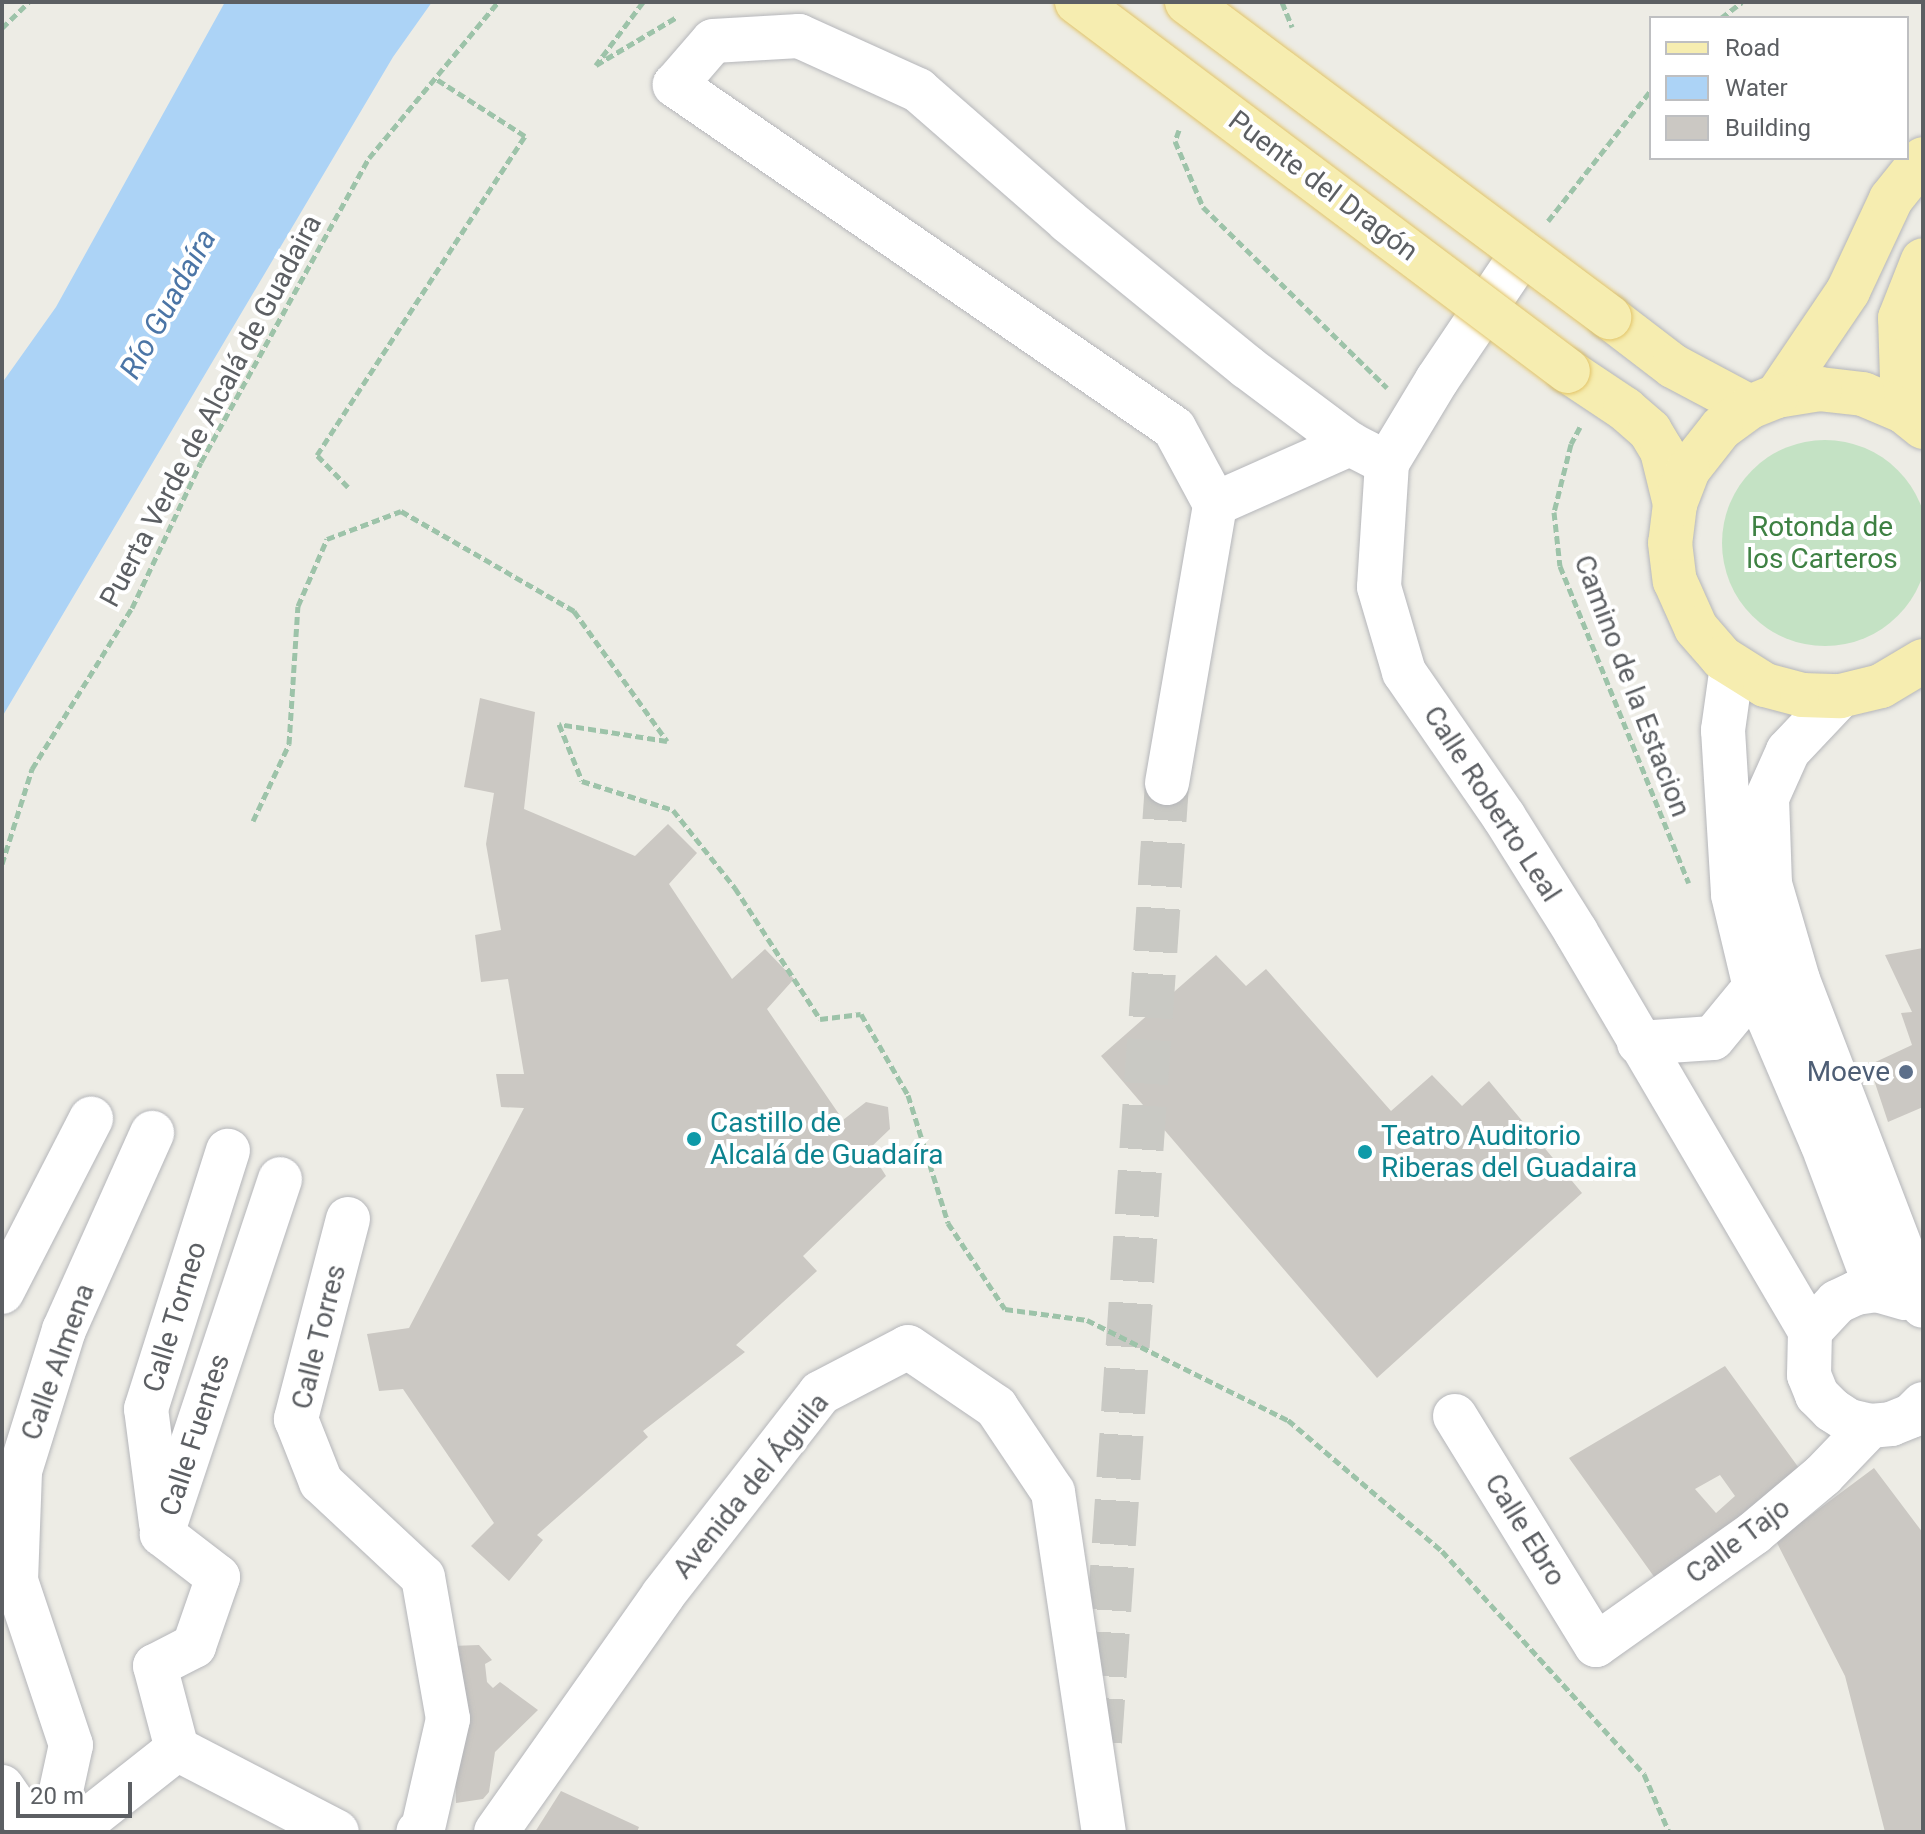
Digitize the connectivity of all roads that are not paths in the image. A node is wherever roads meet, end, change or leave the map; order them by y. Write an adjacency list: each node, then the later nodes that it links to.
1 (1077, 2): 10 (main road, Puente del Dragón, bridge)
2 (1187, 2): 6 (main road, bridge)
3 (1923, 159): 6 (main road)
4 (1519, 258): 8 (street, Calle Roberto Leal)
5 (1923, 260): 7 (main road)
6 (1764, 402): 7 (main road); 10 (main road)
7 (1913, 419)
8 (1368, 453): 9 (street); 9 (street); 16 (street, Calle Roberto Leal)
9 (1215, 504): 14 (street)
10 (1675, 504): 12 (main road)
11 (1923, 661): 13 (main road)
12 (1732, 666): 13 (main road); 15 (street)
13 (1840, 696): 24 (street)
14 (1167, 783)
15 (1755, 987): 16 (street); 22 (street)
16 (1639, 1043): 25 (street, Calle Roberto Leal)
17 (91, 1119): 23 (street)
18 (152, 1133): 35 (street, Calle Almena)
19 (228, 1151): 28 (street, Calle Torneo)
20 (280, 1179): 28 (street, Calle Fuentes)
21 (348, 1219): 37 (street, Calle Torres)
22 (1877, 1290): 24 (street); 25 (street)
23 (2, 1292)
24 (1923, 1309)
25 (1810, 1331): 27 (street)
26 (1455, 1416): 29 (street, Calle Ebro)
27 (1907, 1419): 29 (street, Calle Tajo)
28 (162, 1534): 30 (street, Calle Fuentes)
29 (1596, 1645)
30 (177, 1749): 32 (street); 36 (street)
31 (2, 1787): 34 (street)
32 (309, 1826)
33 (499, 1830): 38 (street, Avenida del Águila)
34 (33, 1832)
35 (52, 1832)
36 (72, 1832)
37 (418, 1832)
38 (1104, 1832)

